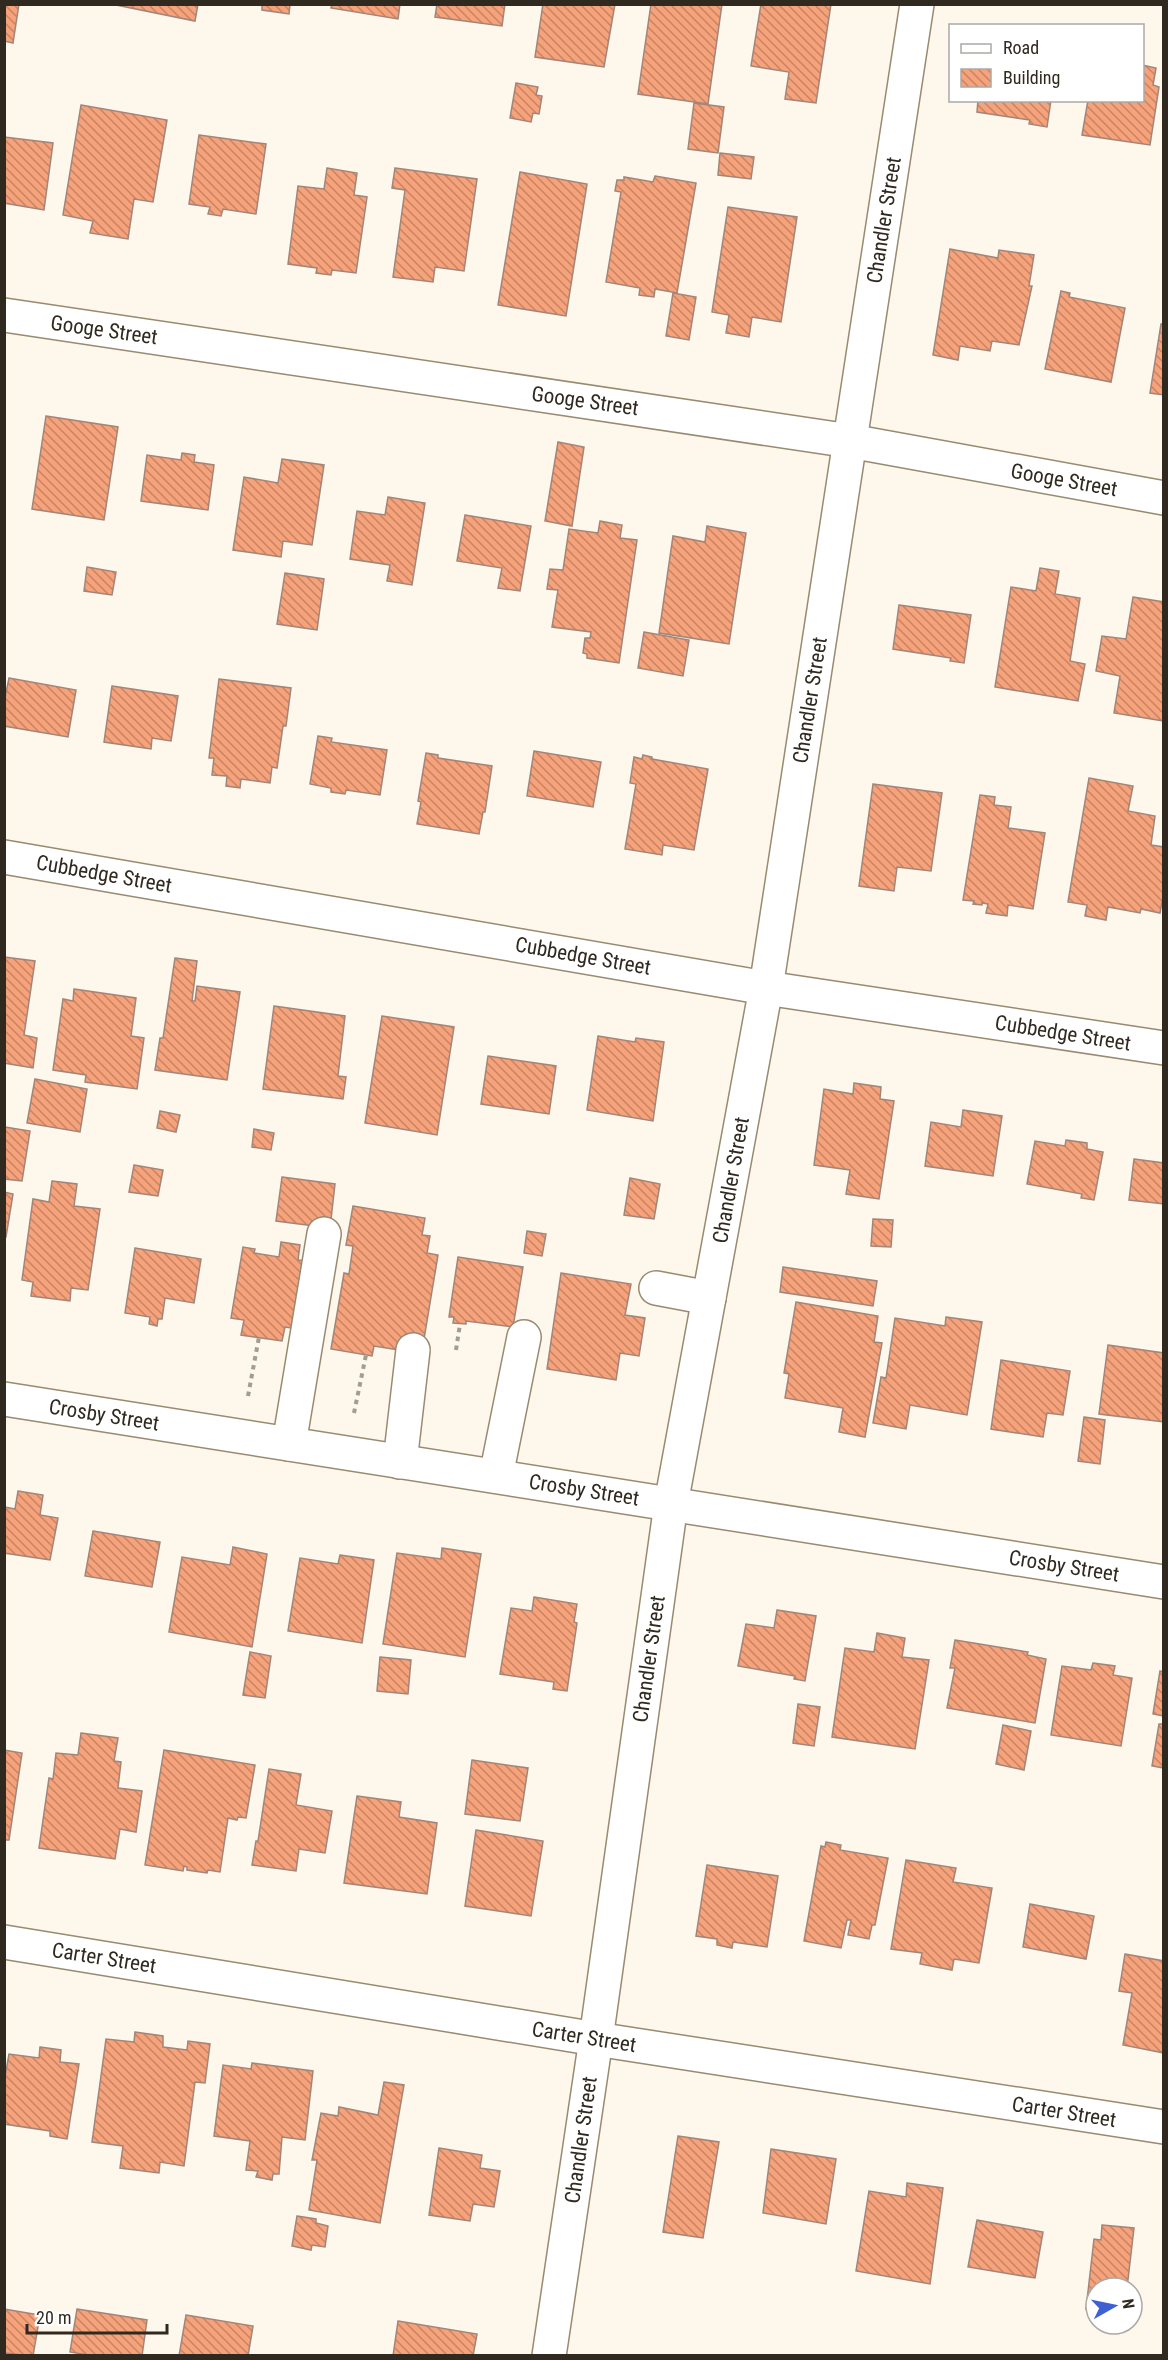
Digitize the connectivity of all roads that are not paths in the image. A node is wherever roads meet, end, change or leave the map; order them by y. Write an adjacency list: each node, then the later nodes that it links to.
1 (917, 4): 3 (street, Chandler Street)
2 (4, 315): 3 (street, Googe Street)
3 (850, 441): 4 (street, Googe Street); 6 (street, Chandler Street)
4 (1164, 498)
5 (4, 856): 6 (street, Cubbedge Street)
6 (766, 988): 7 (street, Cubbedge Street); 10 (street, Chandler Street)
7 (1164, 1048)
8 (324, 1234): 14 (street)
9 (656, 1288): 10 (street)
10 (709, 1298): 17 (street, Chandler Street)
11 (524, 1338): 16 (street)
12 (413, 1350): 15 (street)
13 (4, 1400): 14 (street, Crosby Street)
14 (289, 1444): 15 (street, Crosby Street)
15 (400, 1462): 16 (street, Crosby Street)
16 (496, 1476): 17 (street, Crosby Street)
17 (671, 1504): 18 (street, Crosby Street); 20 (street, Chandler Street)
18 (1164, 1582)
19 (4, 1942): 20 (street, Carter Street)
20 (596, 2039): 21 (street, Carter Street); 22 (street, Chandler Street)
21 (1164, 2127)
22 (549, 2355)

